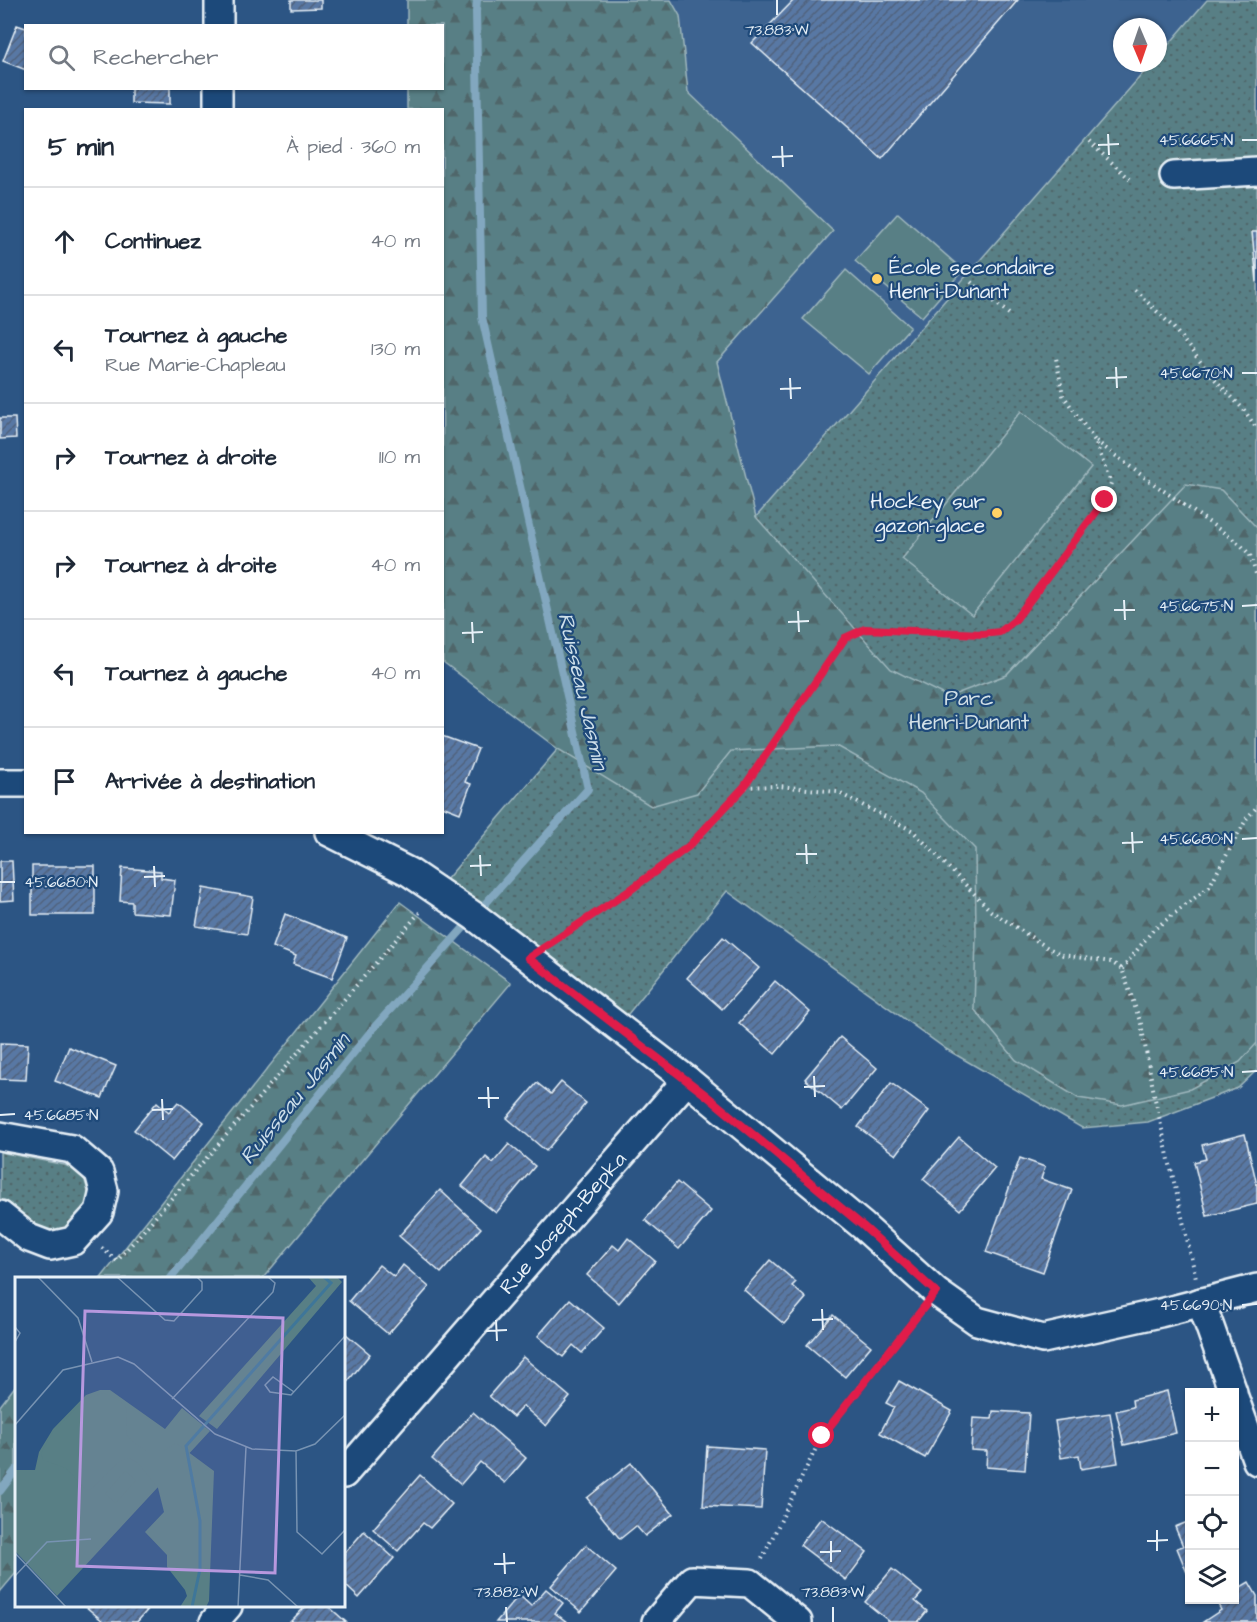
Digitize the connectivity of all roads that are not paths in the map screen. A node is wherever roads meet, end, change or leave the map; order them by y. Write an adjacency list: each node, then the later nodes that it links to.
1 (219, 0): 2 (street)
2 (219, 24)
3 (218, 90): 4 (street)
4 (218, 108)
5 (1257, 171): 6 (street)
6 (1174, 176)
7 (0, 783): 8 (street)
8 (24, 783)
9 (333, 834): 10 (street)
10 (687, 1080): 14 (street); 18 (street, Rue Joseph-Bepka)
11 (0, 1136): 12 (street)
12 (0, 1215)
13 (1257, 1288): 14 (street)
14 (1201, 1302): 15 (street)
15 (1232, 1388)
16 (1239, 1409): 17 (street)
17 (1257, 1461)
18 (345, 1473)
19 (226, 1607): 20 (street)
20 (214, 1622)
21 (656, 1622): 22 (street)
22 (798, 1622)

